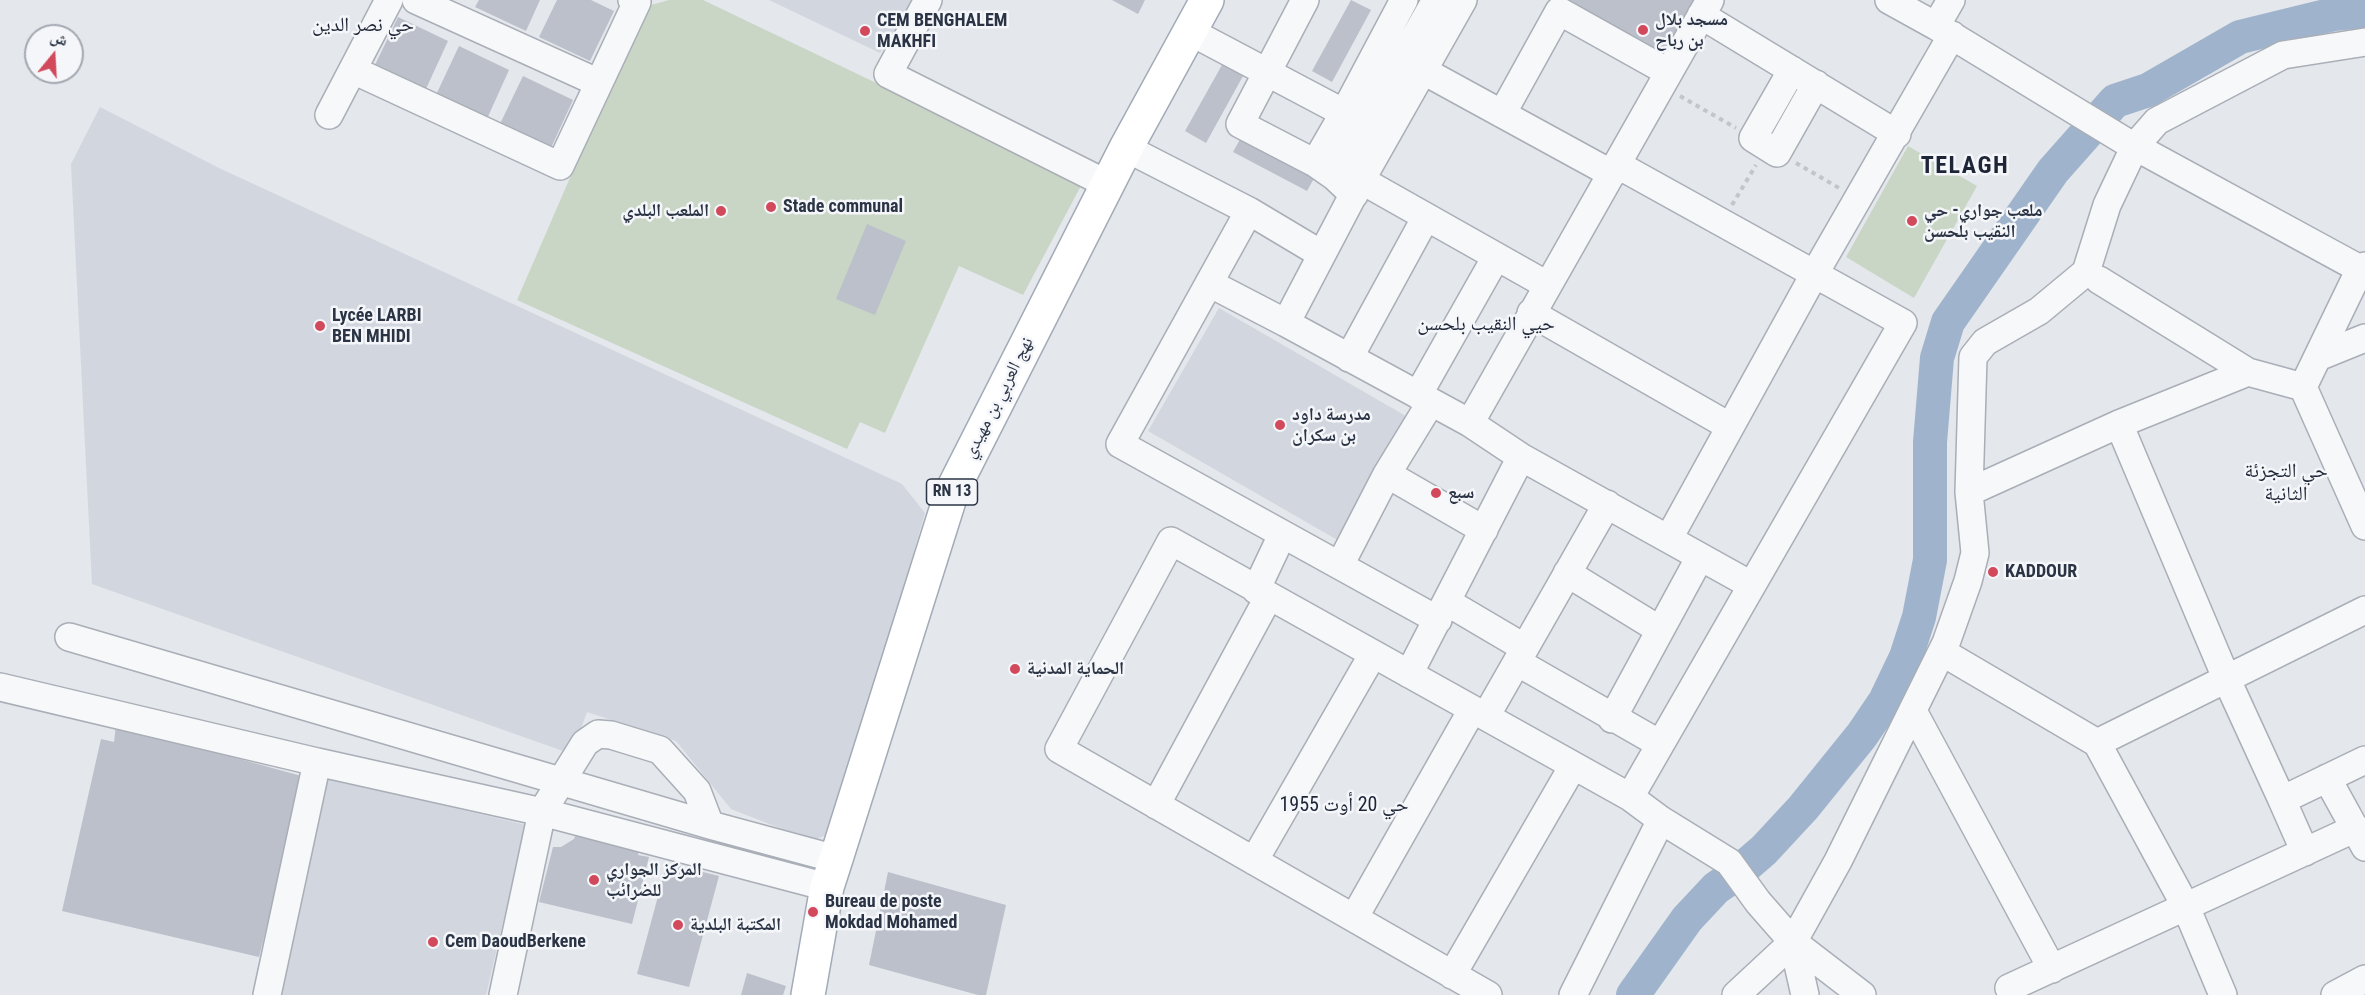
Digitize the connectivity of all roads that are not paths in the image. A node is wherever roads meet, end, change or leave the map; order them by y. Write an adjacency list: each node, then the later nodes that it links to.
1 (389, 0): 16 (street)
2 (416, 0): 21 (street)
3 (632, 0): 21 (street)
4 (928, 0): 31 (street)
5 (1207, 0): 13 (main road, نهج العربي بن مهيدي / RN 13)
6 (1404, 0): 23 (street)
7 (1436, 0): 30 (street)
8 (1463, 0): 17 (street)
9 (1889, 0): 14 (street)
10 (1951, 0): 14 (street)
11 (1300, 2): 19 (street)
12 (1706, 8): 18 (street); 20 (street)
13 (1189, 31): 19 (street); 28 (main road, نهج العربي بن مهيدي / RN 13)
14 (1944, 31): 26 (street); 27 (street)
15 (2365, 42): 27 (street)
16 (352, 70): 21 (street); 25 (street)
17 (1422, 70): 24 (street); 30 (street)
18 (1792, 70): 22 (street); 22 (street)
19 (1267, 71): 23 (street); 30 (street)
20 (1665, 79): 24 (street); 29 (street)
21 (599, 83)
22 (1816, 84): 26 (street)
23 (1344, 113): 30 (street)
24 (1502, 114): 29 (street)
25 (330, 115)
26 (1897, 134): 37 (street)
27 (2129, 143): 36 (street); 54 (street)
28 (1125, 148): 31 (main road, نهج العربي بن مهيدي / RN 13); 32 (street)
29 (1615, 170): 37 (street); 40 (street)
30 (1341, 179): 33 (street); 34 (street)
31 (1107, 184): 94 (main road, نهج العربي بن مهيدي / RN 13)
32 (1249, 211): 34 (street); 39 (street)
33 (1426, 217): 35 (street); 45 (street)
34 (1321, 254): 42 (street)
35 (1496, 257): 40 (street); 48 (street)
36 (2363, 268): 44 (street)
37 (1815, 273): 51 (street); 63 (street)
38 (2099, 280): 46 (street)
39 (1209, 283): 42 (street); 58 (street)
40 (1547, 285): 41 (street)
41 (1531, 313): 49 (street); 51 (street)
42 (1286, 323): 45 (street)
43 (2365, 338): 44 (street)
44 (2318, 357): 47 (street)
45 (1349, 358): 48 (street)
46 (2248, 372): 47 (street); 50 (street)
47 (2303, 387): 56 (street)
48 (1424, 399): 49 (street); 53 (street)
49 (1470, 423): 52 (street)
50 (2119, 424): 54 (street); 73 (street)
51 (1730, 426): 59 (street)
52 (1521, 457): 55 (street); 57 (street)
53 (1387, 474): 57 (street); 61 (street)
54 (1969, 492): 69 (street)
55 (1607, 504): 59 (street); 62 (street)
56 (2365, 526)
57 (1484, 530): 66 (street)
58 (1282, 535): 61 (street); 64 (street)
59 (1669, 538): 60 (street)
60 (1700, 557): 63 (street); 67 (street)
61 (1340, 565): 66 (street)
62 (1567, 573): 67 (street); 71 (street)
63 (1751, 585): 79 (street)
64 (1262, 593): 70 (street); 87 (street); 87 (street)
65 (2365, 610): 73 (street)
66 (1443, 611): 71 (street); 72 (street)
67 (1660, 630): 77 (street)
68 (69, 637): 84 (street)
69 (1942, 652): 75 (street); 78 (street)
70 (1373, 654): 72 (street); 93 (street)
71 (1521, 655): 76 (street); 77 (street)
72 (1409, 674): 76 (street)
73 (2227, 680): 78 (street); 86 (street)
74 (0, 687): 81 (street)
75 (1913, 711): 97 (street); 98 (street)
76 (1479, 713): 82 (street); 96 (street)
77 (1612, 718): 79 (street)
78 (2097, 743): 95 (street)
79 (1660, 744): 85 (street)
80 (2365, 760): 83 (street)
81 (317, 762): 88 (street); 102 (street)
82 (1573, 766): 85 (street); 99 (street)
83 (2327, 778): 86 (street); 91 (street)
84 (562, 782): 88 (street); 90 (street); 90 (street)
85 (1630, 797): 89 (street)
86 (2282, 800): 92 (street)
87 (1156, 805): 93 (street)
88 (542, 812): 94 (street); 103 (street)
89 (1661, 820): 97 (street); 106 (street)
90 (710, 825): 94 (street)
91 (2360, 838): 92 (street)
92 (2305, 852): 95 (street)
93 (1254, 861): 96 (street)
94 (831, 873): 104 (main road, نهج العربي بن مهيدي / RN 13)
95 (2186, 907): 98 (street); 110 (street)
96 (1354, 918): 99 (street)
97 (1793, 942): 107 (street); 108 (street); 109 (street)
98 (2052, 969): 101 (street)
99 (1452, 975): 105 (street)
100 (2365, 979): 111 (street)
101 (2009, 988)
102 (267, 995)
103 (503, 995)
104 (808, 995)
105 (1488, 995)
106 (1573, 995)
107 (1736, 995)
108 (1804, 995)
109 (1862, 995)
110 (2223, 995)
111 (2335, 995)

